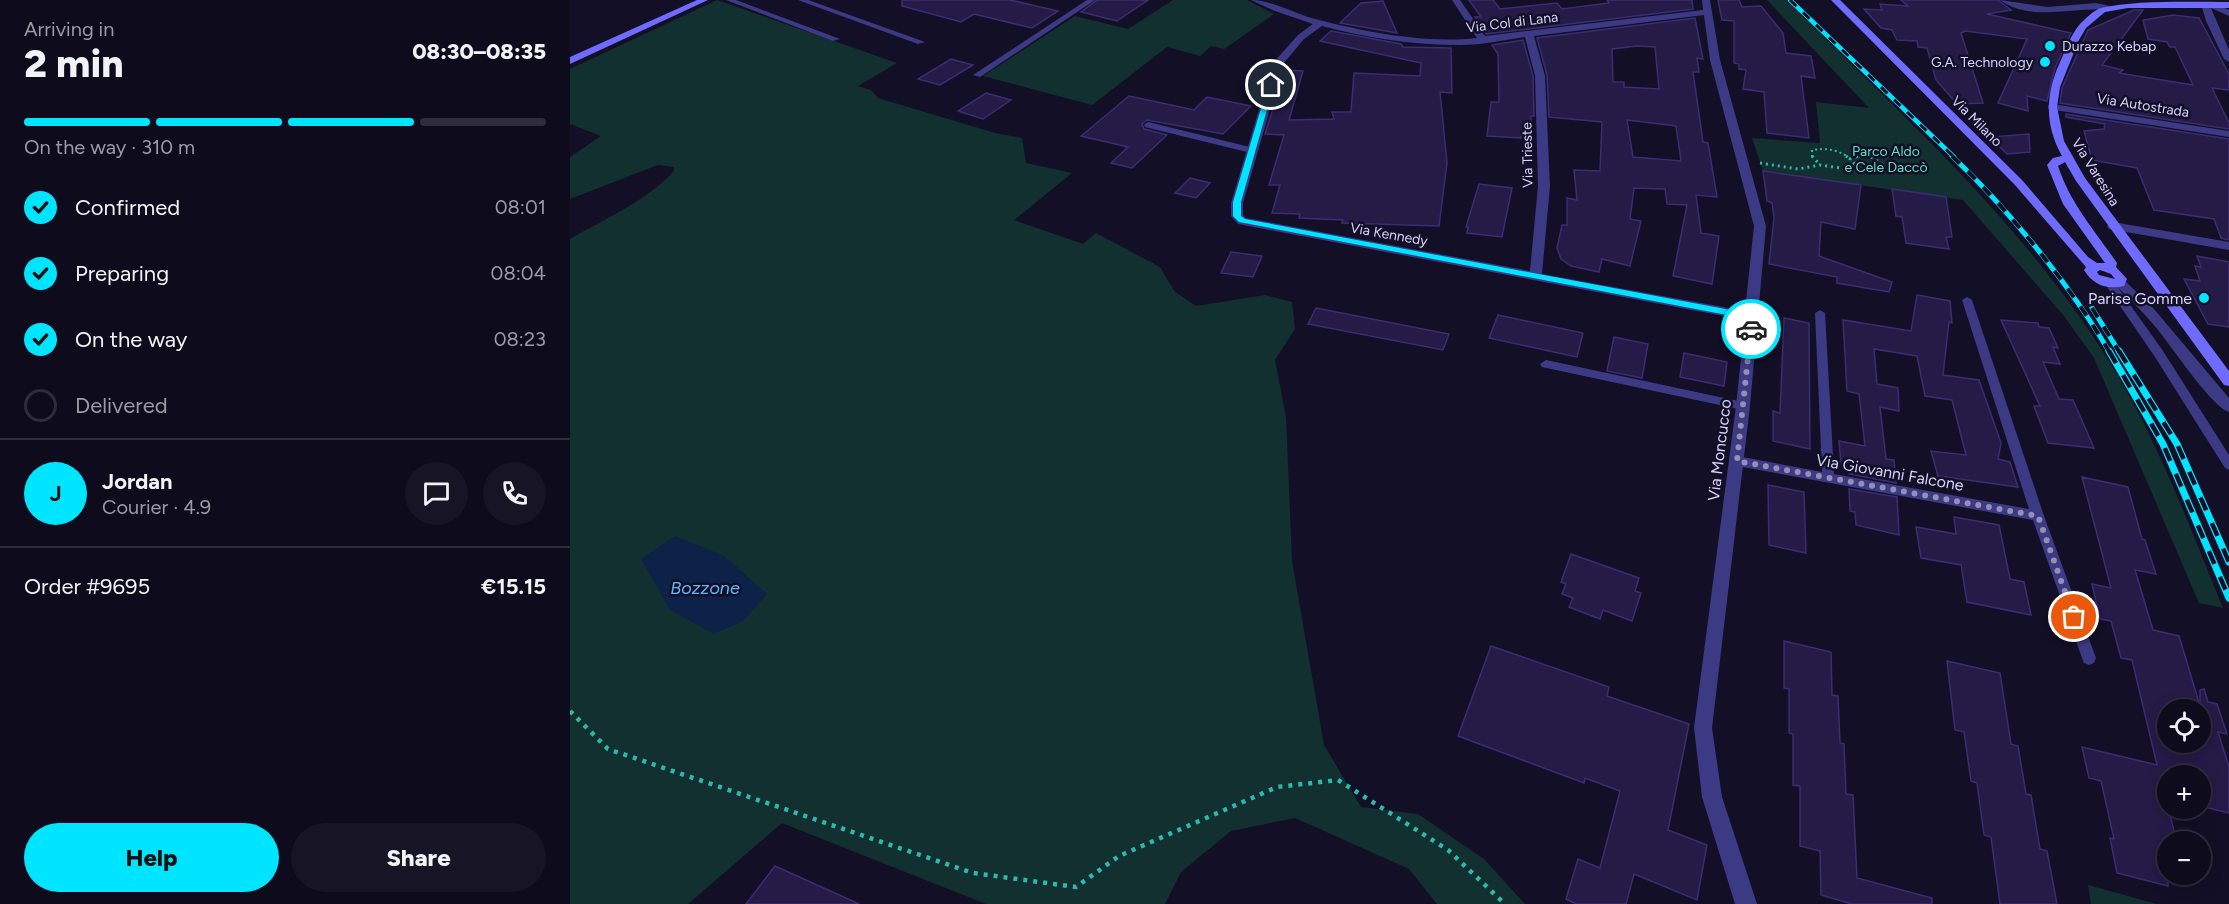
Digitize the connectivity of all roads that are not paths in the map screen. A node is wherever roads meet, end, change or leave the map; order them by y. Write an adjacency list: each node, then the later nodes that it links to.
1 (704, 0): 23 (street)
2 (729, 0): 19 (lane)
3 (801, 0): 21 (lane)
4 (1092, 0): 24 (lane)
5 (1255, 0): 15 (street, Via Col di Lana)
6 (1285, 0): 15 (street)
7 (1456, 0): 20 (street)
8 (1835, 0): 32 (street, Via Milano)
9 (2004, 0): 14 (street)
10 (2101, 0): 14 (street)
11 (2229, 5): 13 (street)
12 (1706, 6): 18 (street, Via Col di Lana); 38 (street, Via Moncucco)
13 (2210, 6): 14 (street); 16 (street); 22 (street)
14 (2111, 7): 25 (street, Via Varesina)
15 (1280, 10): 17 (street, Via Col di Lana)
16 (2229, 13)
17 (1321, 22): 20 (street, Via Col di Lana); 28 (street, Via Kennedy)
18 (1529, 34): 20 (street, Via Col di Lana); 34 (street, Via Trieste)
19 (836, 39)
20 (1484, 40)
21 (921, 42)
22 (2229, 59)
23 (570, 61)
24 (977, 75)
25 (2052, 107): 27 (street, Via Autostrada); 29 (street, Via Varesina)
26 (1148, 125): 28 (lane)
27 (2229, 134)
28 (1251, 150): 34 (street, Via Kennedy)
29 (2067, 159): 30 (street, Via Varesina); 33 (street)
30 (2113, 226): 31 (street); 40 (street, Via Varesina)
31 (2229, 246)
32 (2094, 267): 33 (street); 35 (street, Via Milano)
33 (2109, 268): 35 (street)
34 (1536, 276): 38 (street, Via Kennedy)
35 (2115, 283): 42 (street); 44 (lane)
36 (1967, 300): 46 (lane)
37 (1820, 313): 45 (lane)
38 (1752, 317): 41 (street, Via Moncucco)
39 (1546, 364): 41 (lane)
40 (2229, 381)
41 (1743, 406): 43 (street, Via Moncucco)
42 (2229, 407)
43 (1737, 461): 45 (lane, Via Giovanni Falcone); 48 (street, Via Moncucco)
44 (2229, 465)
45 (1828, 478): 46 (lane, Via Giovanni Falcone)
46 (2038, 516): 47 (lane)
47 (2089, 658)
48 (1746, 904)

